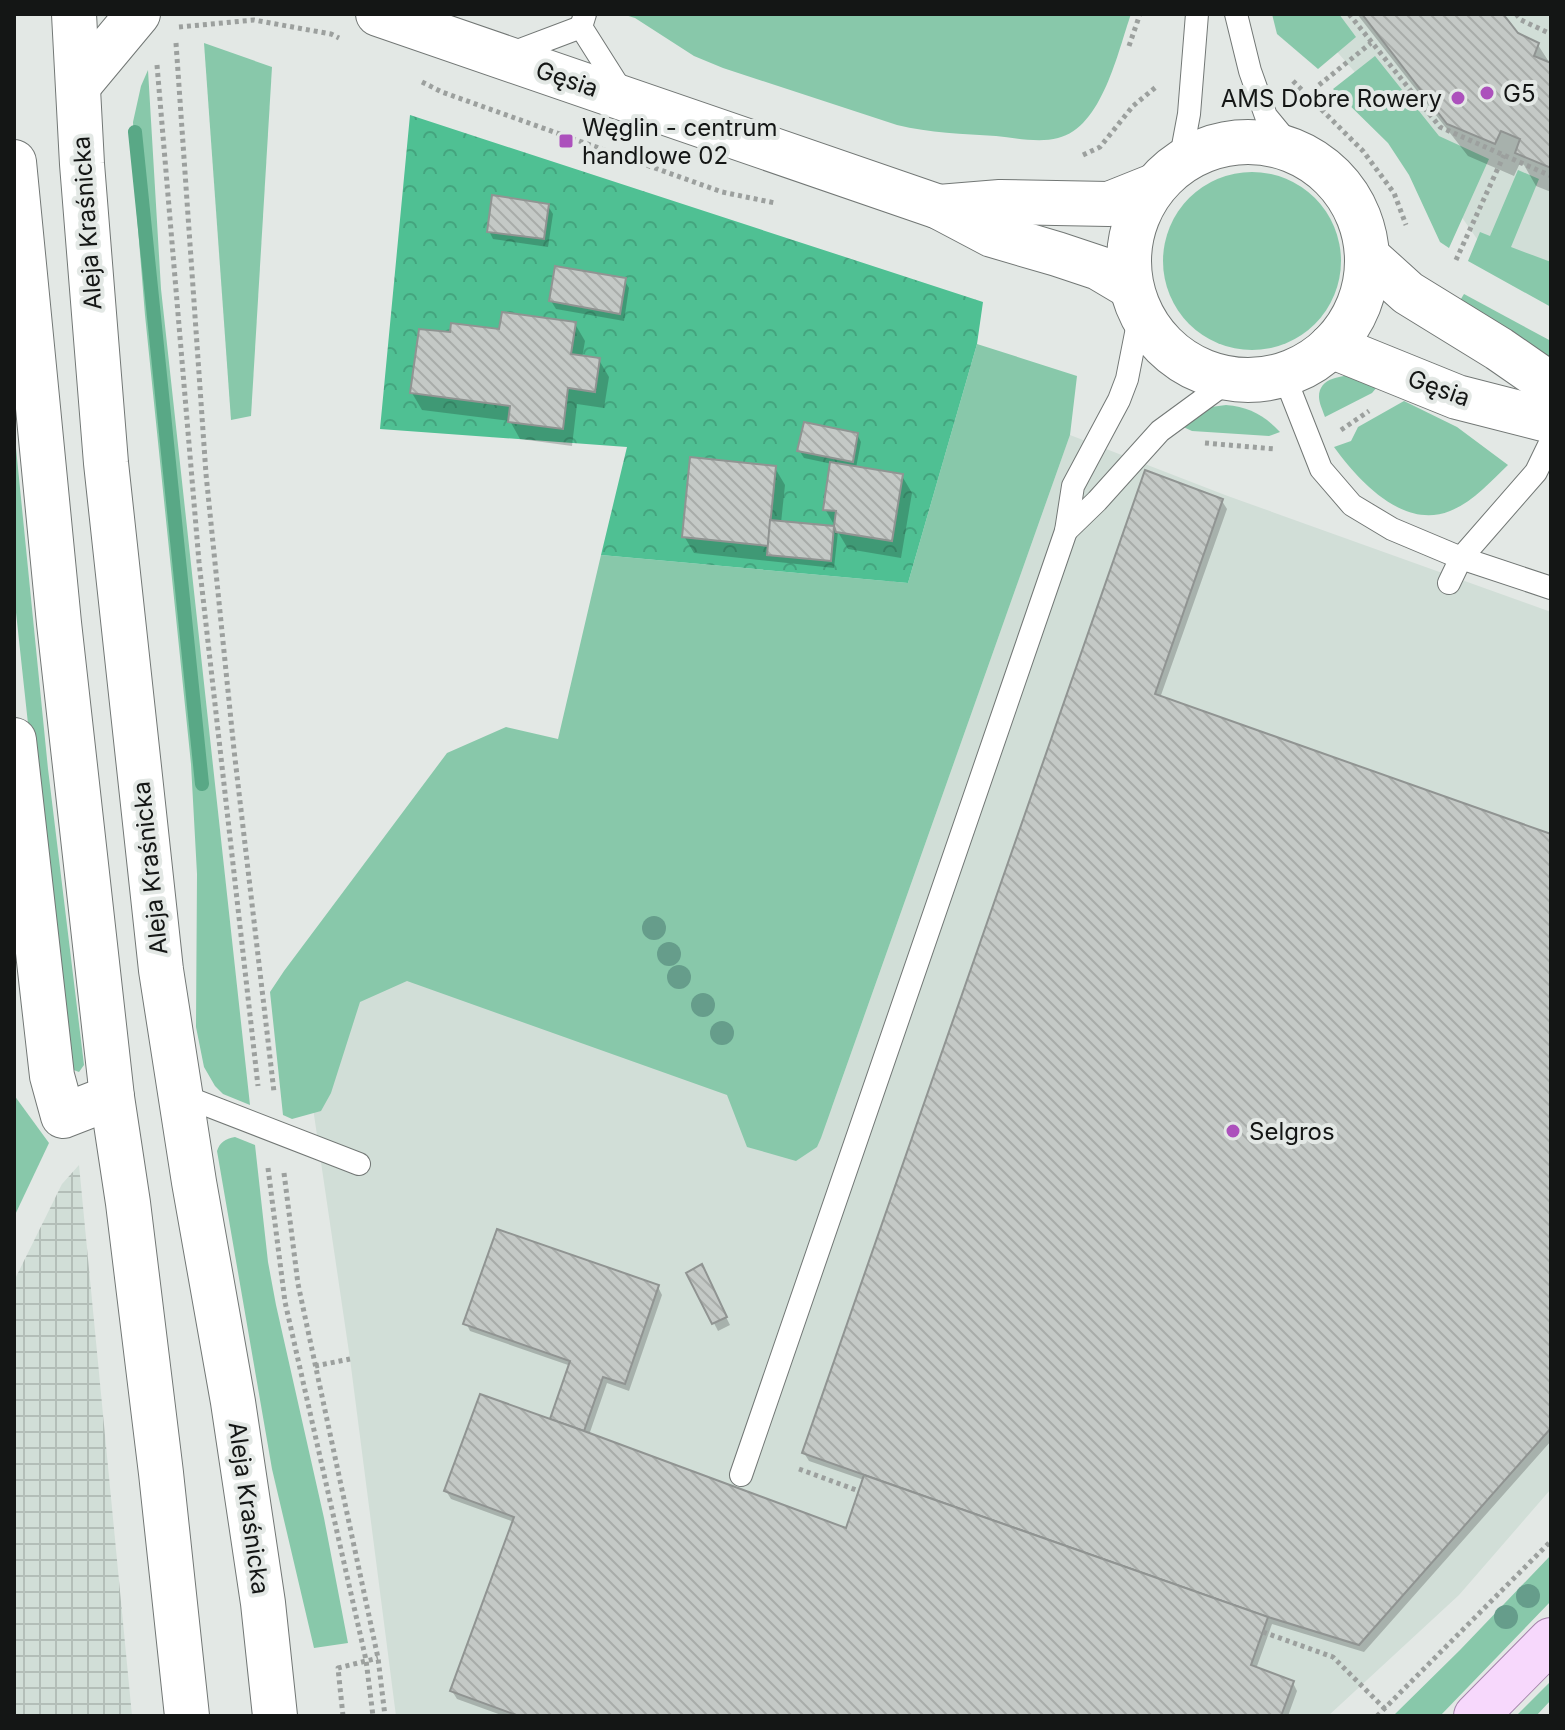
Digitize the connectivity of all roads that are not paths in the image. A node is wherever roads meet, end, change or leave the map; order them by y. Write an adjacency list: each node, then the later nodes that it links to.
1 (74, 14): 8 (main road, Aleja Kraśnicka)
2 (138, 14): 8 (main road)
3 (378, 14): 7 (main road, Gęsia)
4 (1197, 14): 12 (lane)
5 (1236, 14): 10 (lane)
6 (583, 21): 7 (lane); 9 (lane)
7 (502, 57): 9 (main road, Gęsia)
8 (78, 86): 28 (main road, Aleja Kraśnicka)
9 (627, 100): 13 (main road, Gęsia)
10 (1294, 150): 12 (main road); 14 (main road)
11 (14, 162): 29 (main road)
12 (1167, 174): 13 (main road, Gęsia); 15 (main road)
13 (939, 207): 15 (main road, Gęsia)
14 (1367, 256): 16 (main road); 19 (main road)
15 (1135, 300): 18 (main road); 22 (lane)
16 (1331, 346): 17 (main road); 20 (main road, Gęsia)
17 (1284, 375): 18 (main road); 23 (lane)
18 (1231, 379): 22 (lane)
19 (1551, 385)
20 (1551, 421)
21 (1551, 441): 23 (lane)
22 (1066, 531): 31 (lane)
23 (1461, 558): 24 (lane); 25 (lane)
24 (1449, 583)
25 (1551, 588)
26 (14, 740): 27 (main road)
27 (23, 901): 29 (main road)
28 (181, 1095): 30 (lane); 34 (main road, Aleja Kraśnicka)
29 (112, 1097): 33 (main road)
30 (359, 1164)
31 (741, 1475)
32 (1551, 1640): 35 (main road)
33 (187, 1716)
34 (275, 1716)
35 (1476, 1716)

